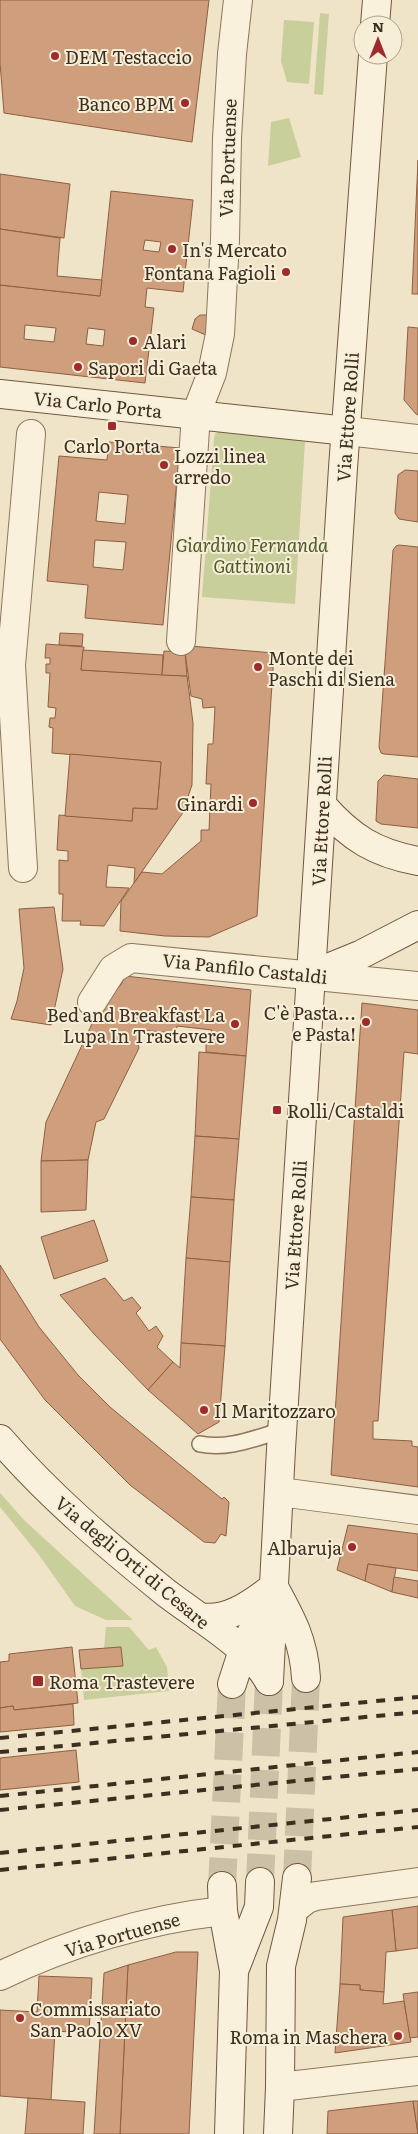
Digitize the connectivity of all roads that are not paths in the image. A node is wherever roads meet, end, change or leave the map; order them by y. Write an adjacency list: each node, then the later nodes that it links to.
1 (238, 0): 6 (main road, Via Portuense)
2 (377, 0): 3 (main road)
3 (376, 15)
4 (372, 65): 7 (main road, Via Ettore Rolli)
5 (0, 394): 6 (main road, Via Carlo Porta)
6 (196, 414): 7 (main road, Via Carlo Porta); 10 (main road, Via Portuense)
7 (346, 430): 9 (main road, Via Carlo Porta); 12 (main road, Via Ettore Rolli)
8 (31, 434): 11 (main road)
9 (418, 439)
10 (181, 641)
11 (8, 748): 14 (main road)
12 (322, 805): 13 (main road); 16 (main road, Via Ettore Rolli)
13 (418, 861)
14 (23, 868)
15 (418, 925): 16 (main road)
16 (311, 974): 17 (main road, Via Panfilo Castaldi); 18 (main road, Via Panfilo Castaldi); 19 (main road, Via Ettore Rolli)
17 (418, 986)
18 (92, 1002)
19 (282, 1430): 21 (lane); 22 (main road, Via Ettore Rolli)
20 (0, 1440): 25 (main road, Via degli Orti di Cesare)
21 (200, 1444)
22 (280, 1492): 23 (main road); 24 (main road, Via Ettore Rolli)
23 (418, 1510)
24 (274, 1587): 25 (main road); 26 (main road, Via Ettore Rolli); 27 (main road); 28 (main road, Via Ettore Rolli)
25 (199, 1617): 26 (main road, Via degli Orti di Cesare); 26 (main road, Via Ettore Rolli)
26 (243, 1650): 28 (main road, Via degli Orti di Cesare)
27 (306, 1678)
28 (269, 1681)
29 (297, 1878): 31 (main road)
30 (418, 1882): 31 (main road)
31 (294, 1908): 32 (main road)
32 (281, 1966): 33 (main road); 36 (main road)
33 (234, 1971): 34 (main road, Via Portuense); 37 (main road)
34 (0, 1976)
35 (418, 2071): 36 (main road)
36 (280, 2088): 38 (main road)
37 (228, 2134)
38 (278, 2134)

